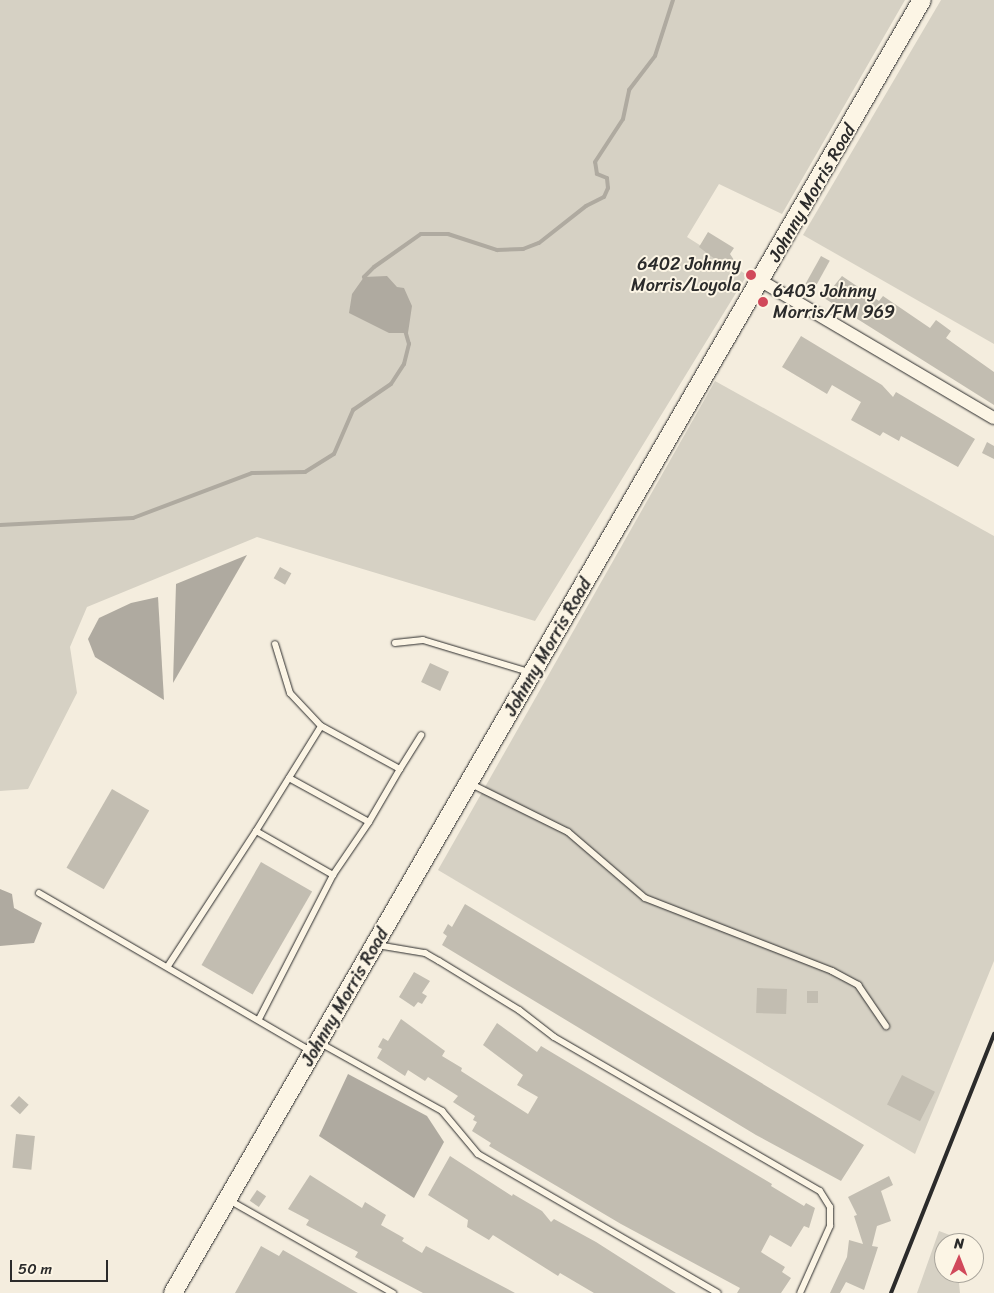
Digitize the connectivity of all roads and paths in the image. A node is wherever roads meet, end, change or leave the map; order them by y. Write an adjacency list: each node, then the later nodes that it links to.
1 (922, 0): 2 (street, Johnny Morris Road)
2 (761, 281): 3 (street); 6 (street, Johnny Morris Road)
3 (994, 418)
4 (395, 643): 6 (lane)
5 (275, 644): 7 (lane)
6 (533, 674): 11 (street, Johnny Morris Road)
7 (321, 726): 9 (lane); 10 (lane)
8 (421, 735): 9 (lane)
9 (400, 769): 12 (lane)
10 (288, 778): 12 (lane); 13 (lane)
11 (470, 783): 16 (street, Johnny Morris Road); 19 (lane)
12 (369, 822): 14 (lane)
13 (256, 831): 14 (lane); 17 (lane)
14 (334, 875): 18 (lane)
15 (39, 893): 17 (lane)
16 (376, 945): 20 (street, Johnny Morris Road); 25 (lane)
17 (168, 966): 18 (lane)
18 (259, 1018): 20 (lane)
19 (886, 1026)
20 (316, 1048): 21 (street, Johnny Morris Road); 24 (lane)
21 (228, 1200): 22 (street, Johnny Morris Road); 23 (lane)
22 (174, 1293)
23 (393, 1293)
24 (718, 1293)
25 (800, 1293)

